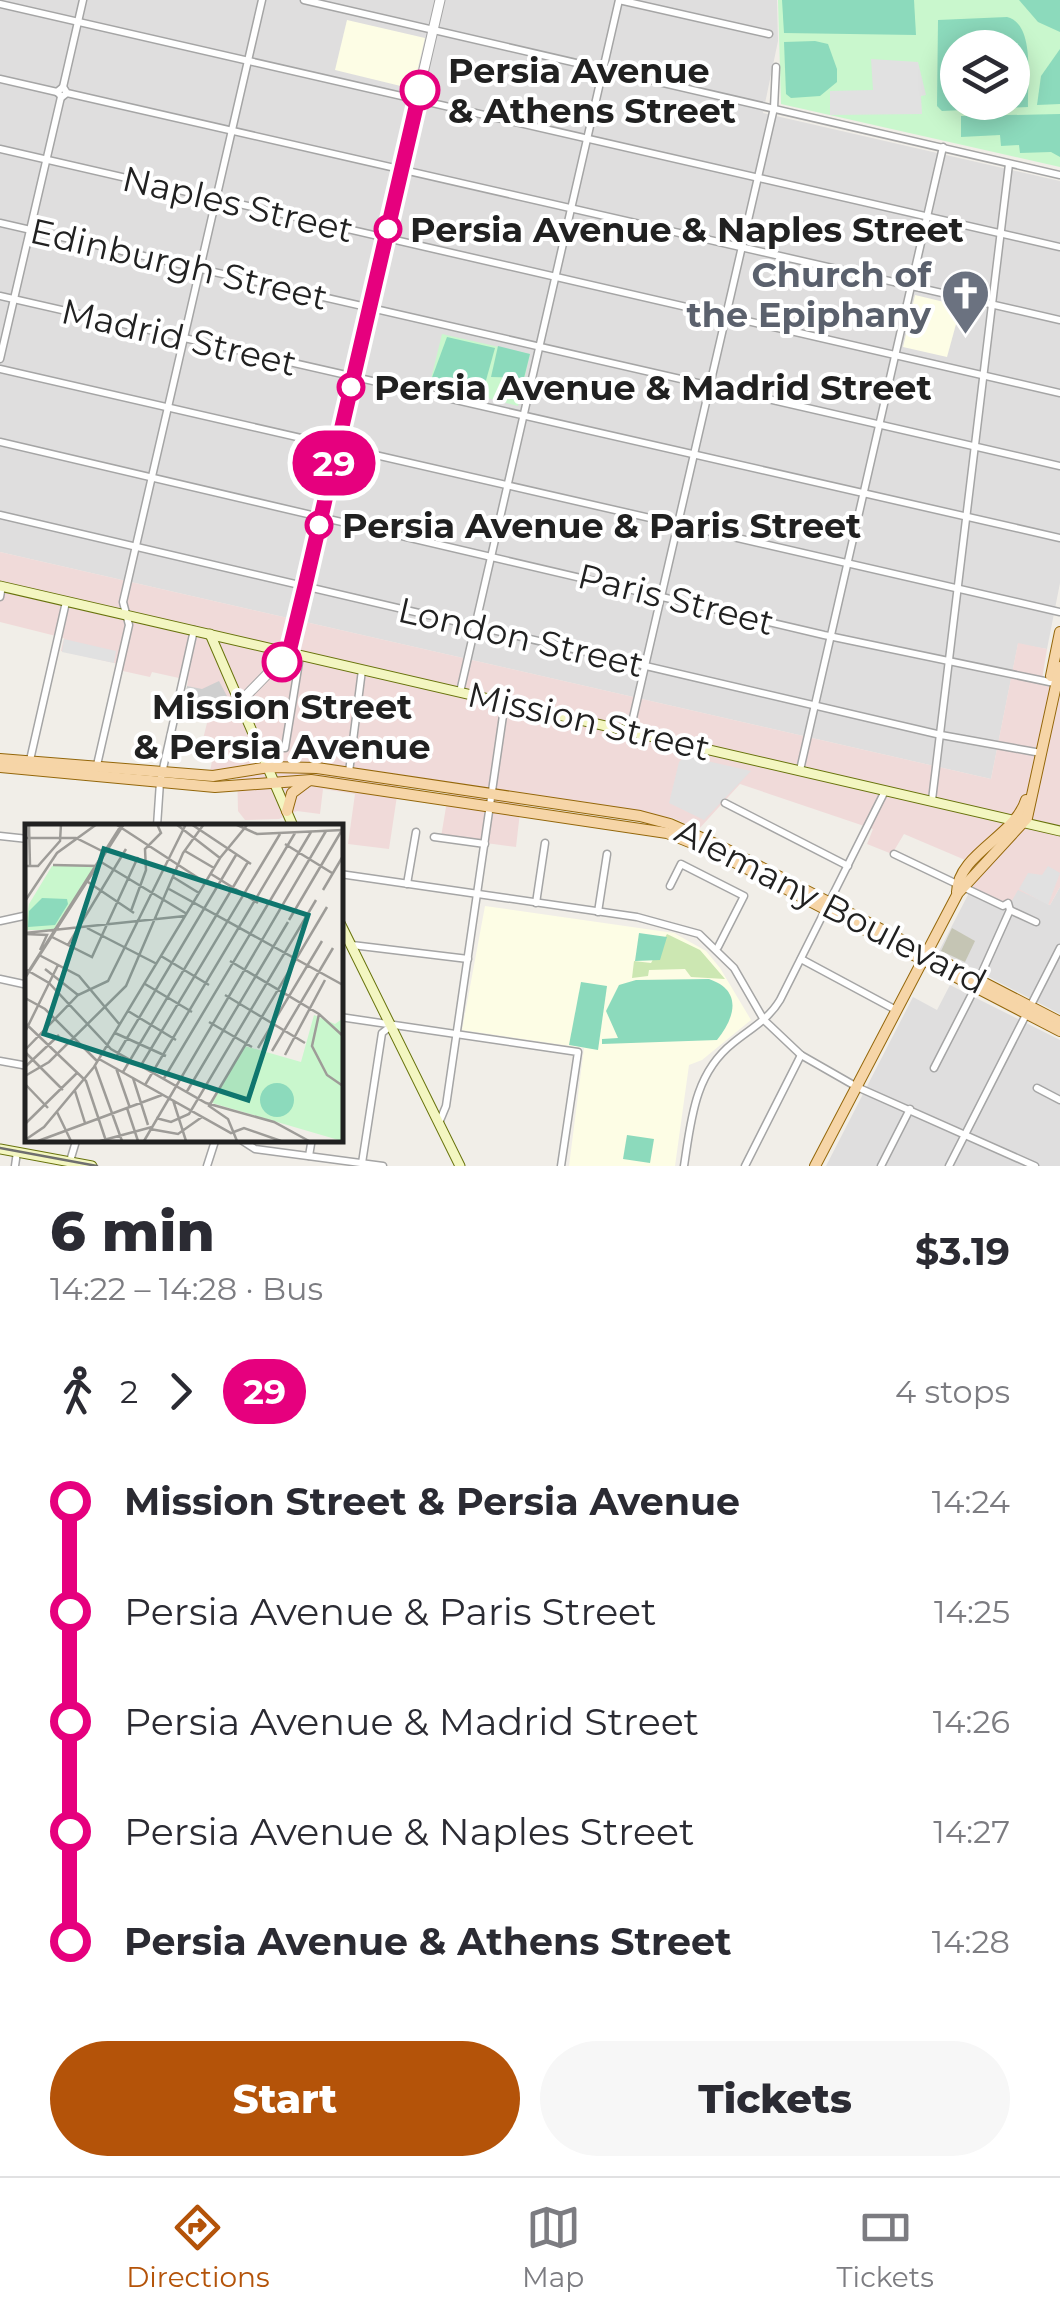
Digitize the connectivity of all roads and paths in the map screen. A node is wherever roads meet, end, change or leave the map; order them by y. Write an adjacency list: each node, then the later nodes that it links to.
1 (83, 0): 7 (street)
2 (262, 0): 10 (street)
3 (304, 0): 8 (street)
4 (440, 0): 8 (street)
5 (620, 0): 9 (street); 12 (street)
6 (0, 4): 7 (street)
7 (78, 22): 10 (street); 14 (street)
8 (434, 30): 12 (street); 15 (street)
9 (769, 34)
10 (248, 60): 15 (street); 17 (street)
11 (776, 68): 16 (street)
12 (604, 69): 16 (street); 18 (street)
13 (0, 79): 14 (street)
14 (62, 92): 17 (street); 21 (street)
15 (417, 99): 18 (street); 23 (street)
16 (774, 108): 19 (street); 25 (street)
17 (232, 130): 23 (street); 26 (street)
18 (588, 139): 25 (street); 27 (street)
19 (943, 147): 22 (street); 28 (street)
20 (0, 150): 21 (street, Naples Street)
21 (46, 160): 26 (street, Naples Street); 30 (street)
22 (1009, 164): 24 (street); 31 (street)
23 (401, 168): 27 (street); 32 (street)
24 (1060, 176)
25 (758, 178): 28 (street); 33 (street)
26 (216, 199): 32 (street, Naples Street); 35 (street)
27 (571, 208): 33 (street); 36 (street)
28 (927, 216): 31 (street); 37 (street)
29 (0, 222): 30 (street, Edinburgh Street)
30 (30, 230): 35 (street, Edinburgh Street); 39 (street)
31 (1000, 234): 34 (street); 40 (street)
32 (385, 238): 36 (street, Naples Street); 41 (street)
33 (742, 247): 37 (street); 42 (street)
34 (1060, 247)
35 (200, 268): 41 (street, Edinburgh Street); 44 (street)
36 (556, 277): 42 (street, Naples Street); 45 (street)
37 (911, 287): 40 (street); 46 (street)
38 (0, 296): 39 (street, Madrid Street)
39 (14, 299): 44 (street, Madrid Street); 47 (street)
40 (992, 306): 43 (street); 50 (street)
41 (369, 308): 45 (street, Edinburgh Street); 49 (street)
42 (726, 317): 46 (street, Naples Street); 51 (street)
43 (1060, 320)
44 (184, 338): 49 (street, Madrid Street); 53 (street)
45 (539, 347): 51 (street, Edinburgh Street); 54 (street)
46 (895, 357): 50 (street, Naples Street); 55 (street)
47 (0, 359)
48 (0, 369): 53 (street)
49 (353, 377): 54 (street, Madrid Street); 57 (street)
50 (983, 377): 52 (street, Naples Street); 58 (street)
51 (710, 386): 55 (street, Edinburgh Street); 59 (street)
52 (1060, 393)
53 (168, 408): 57 (street); 61 (street)
54 (523, 417): 59 (street, Madrid Street); 62 (street)
55 (879, 426): 58 (street, Edinburgh Street); 63 (street)
56 (0, 442): 61 (street, Paris Street)
57 (337, 446): 62 (street); 65 (street)
58 (975, 448): 60 (street, Edinburgh Street); 66 (street)
59 (693, 456): 63 (street, Madrid Street); 67 (street)
60 (1060, 466)
61 (152, 477): 65 (street, Paris Street); 69 (street)
62 (507, 486): 67 (street); 70 (street)
63 (863, 495): 66 (street, Madrid Street); 71 (street)
64 (0, 515): 69 (street, London Street)
65 (321, 516): 70 (street, Paris Street); 72 (street)
66 (966, 519): 68 (street, Madrid Street); 74 (street)
67 (677, 525): 71 (street); 75 (street)
68 (1060, 538)
69 (136, 546): 72 (street, London Street); 78 (street)
70 (491, 556): 75 (street, Paris Street); 79 (street)
71 (847, 564): 74 (street); 83 (street)
72 (305, 586): 79 (street, London Street); 84 (street)
73 (1, 589): 76 (main road, Mission Street)
74 (958, 590): 77 (street); 85 (street)
75 (662, 595): 83 (street, Paris Street); 86 (street)
76 (66, 601): 78 (main road, Mission Street); 99 (street)
77 (1060, 612)
78 (126, 615): 80 (main road, Mission Street); 100 (street)
79 (475, 625): 86 (street, London Street); 90 (street)
80 (194, 630): 82 (main road, Mission Street); 105 (street)
81 (1060, 632): 89 (main road)
82 (210, 634): 84 (main road, Mission Street); 92 (main road)
83 (830, 634): 85 (street, Paris Street); 93 (street)
84 (295, 654): 88 (main road, Mission Street); 92 (street); 96 (street)
85 (950, 661): 89 (street, Paris Street); 95 (street)
86 (646, 664): 93 (street, London Street); 94 (street)
87 (1060, 667): 89 (main road)
88 (363, 669): 90 (main road, Mission Street); 104 (street)
89 (1056, 683): 97 (main road)
90 (460, 692): 91 (main road, Mission Street)
91 (505, 702): 94 (main road, Mission Street); 109 (street)
92 (239, 703): 96 (main road)
93 (814, 706): 95 (street, London Street); 103 (street)
94 (630, 731): 103 (main road, Mission Street)
95 (940, 735): 97 (street, London Street); 110 (street)
96 (260, 747): 102 (main road)
97 (1039, 752): 113 (main road)
98 (0, 760): 99 (main road, Alemany Boulevard)
99 (30, 763): 100 (main road, Alemany Boulevard)
100 (97, 765): 105 (main road, Alemany Boulevard)
101 (0, 767): 105 (main road, Alemany Boulevard)
102 (269, 768): 104 (main road, Alemany Boulevard); 105 (main road, Alemany Boulevard); 106 (main road)
103 (800, 770): 108 (main road, Mission Street)
104 (348, 772): 109 (main road, Alemany Boulevard)
105 (162, 777): 106 (main road, Alemany Boulevard); 114 (street)
106 (274, 780): 107 (main road, Alemany Boulevard); 112 (main road)
107 (311, 780): 109 (main road, Alemany Boulevard); 112 (main road)
108 (886, 790): 110 (main road, Mission Street); 125 (street)
109 (492, 800): 122 (street); 132 (main road, Alemany Boulevard)
110 (932, 800): 113 (main road, Mission Street)
111 (725, 803): 125 (street)
112 (287, 811): 115 (main road)
113 (1020, 821): 116 (main road, Mission Street); 129 (main road)
114 (157, 824)
115 (292, 824)
116 (1060, 831)
117 (416, 832): 127 (street)
118 (0, 836): 120 (street)
119 (434, 837): 122 (street)
120 (25, 839)
121 (545, 842): 131 (street)
122 (485, 844): 130 (street)
123 (607, 854): 134 (street)
124 (894, 854): 129 (street)
125 (848, 866): 132 (street)
126 (342, 874): 127 (street)
127 (407, 884): 130 (street)
128 (670, 886): 140 (street)
129 (959, 889): 133 (street); 142 (main road)
130 (478, 894): 131 (street); 143 (street)
131 (536, 902): 134 (street)
132 (828, 906): 142 (main road, Alemany Boulevard); 144 (street)
133 (1010, 910): 137 (street); 147 (street)
134 (598, 912): 140 (street)
135 (25, 916): 136 (street)
136 (0, 920)
137 (1036, 922)
138 (342, 927): 139 (main road)
139 (350, 944): 143 (street); 153 (main road)
140 (718, 947): 151 (street)
141 (1060, 948): 149 (street)
142 (925, 956): 147 (main road, Alemany Boulevard); 148 (main road)
143 (468, 959): 155 (street)
144 (801, 959): 148 (street); 151 (street)
145 (0, 979): 146 (street)
146 (25, 984)
147 (977, 984): 149 (main road, Alemany Boulevard); 159 (street)
148 (896, 1010): 160 (main road)
149 (1029, 1011): 152 (main road, Alemany Boulevard); 154 (main road, Alemany Boulevard); 165 (street)
150 (342, 1018): 153 (street)
151 (764, 1020): 156 (street); 182 (street)
152 (1060, 1022)
153 (391, 1026): 155 (street); 164 (main road); 174 (street)
154 (1060, 1031)
155 (457, 1034): 164 (street); 181 (street)
156 (801, 1055): 160 (street); 183 (street)
157 (0, 1061): 158 (street)
158 (25, 1065)
159 (934, 1068)
160 (857, 1088): 163 (street); 184 (main road)
161 (1036, 1088): 162 (street)
162 (1060, 1100)
163 (910, 1109): 165 (street); 185 (street)
164 (439, 1124): 180 (main road)
165 (966, 1134): 175 (street); 186 (street)
166 (76, 1141): 173 (street)
167 (215, 1141): 178 (street)
168 (243, 1141): 172 (street)
169 (312, 1141): 172 (street)
170 (0, 1149): 171 (main road)
171 (17, 1152): 173 (main road); 176 (street)
172 (309, 1156): 174 (street)
173 (70, 1161): 177 (main road)
174 (362, 1163): 179 (street)
175 (1020, 1163): 187 (street)
176 (15, 1166)
177 (92, 1166)
178 (208, 1166)
179 (383, 1166)
180 (460, 1166)
181 (561, 1166)
182 (684, 1166)
183 (745, 1166)
184 (815, 1166)
185 (880, 1166)
186 (949, 1166)
187 (1035, 1166)

